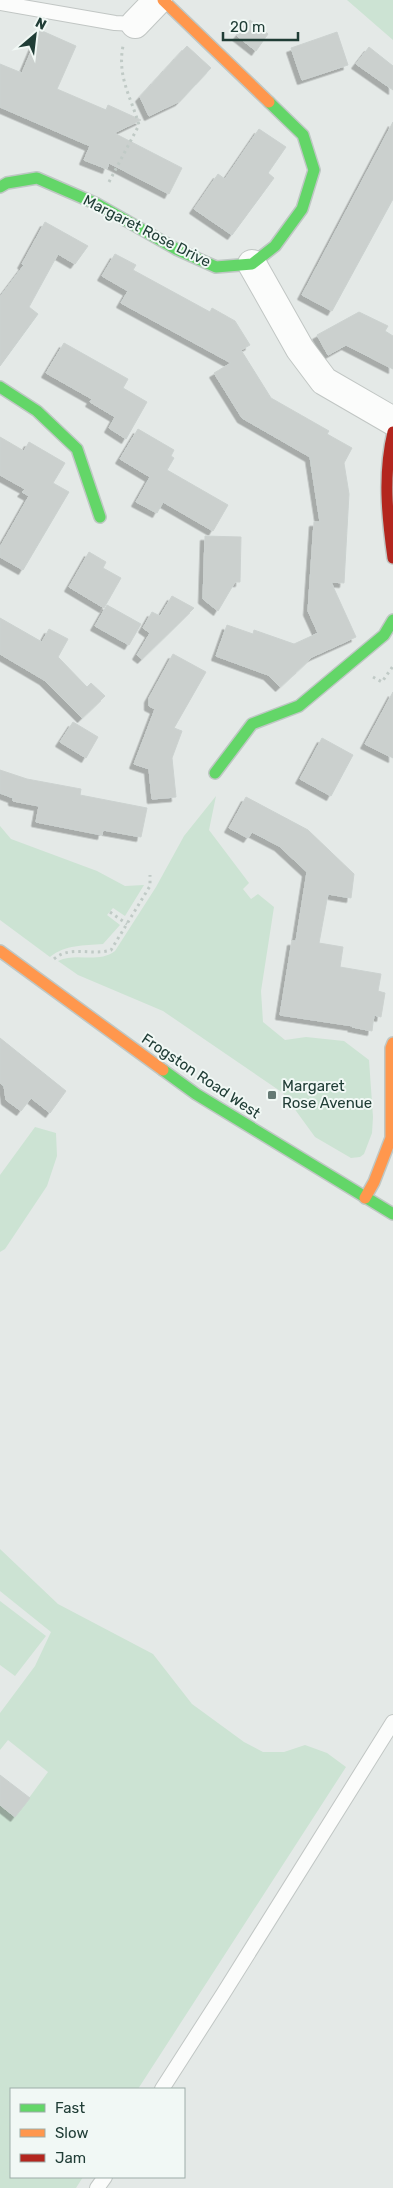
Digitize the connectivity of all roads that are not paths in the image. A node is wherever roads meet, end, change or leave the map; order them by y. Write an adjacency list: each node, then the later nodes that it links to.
1 (158, 0): 4 (street)
2 (163, 0): 6 (street)
3 (0, 3): 4 (lane)
4 (134, 24)
5 (0, 187): 6 (street, Margaret Rose Drive)
6 (252, 264): 8 (street)
7 (0, 387): 10 (street)
8 (393, 421)
9 (393, 432): 11 (street)
10 (100, 517)
11 (393, 558)
12 (393, 620): 13 (street)
13 (214, 774)
14 (0, 951): 16 (street, Frogston Road West)
15 (393, 1043): 16 (street)
16 (365, 1198): 17 (street, Frogston Road West)
17 (393, 1214)
18 (393, 1722): 19 (lane)
19 (163, 2088)

